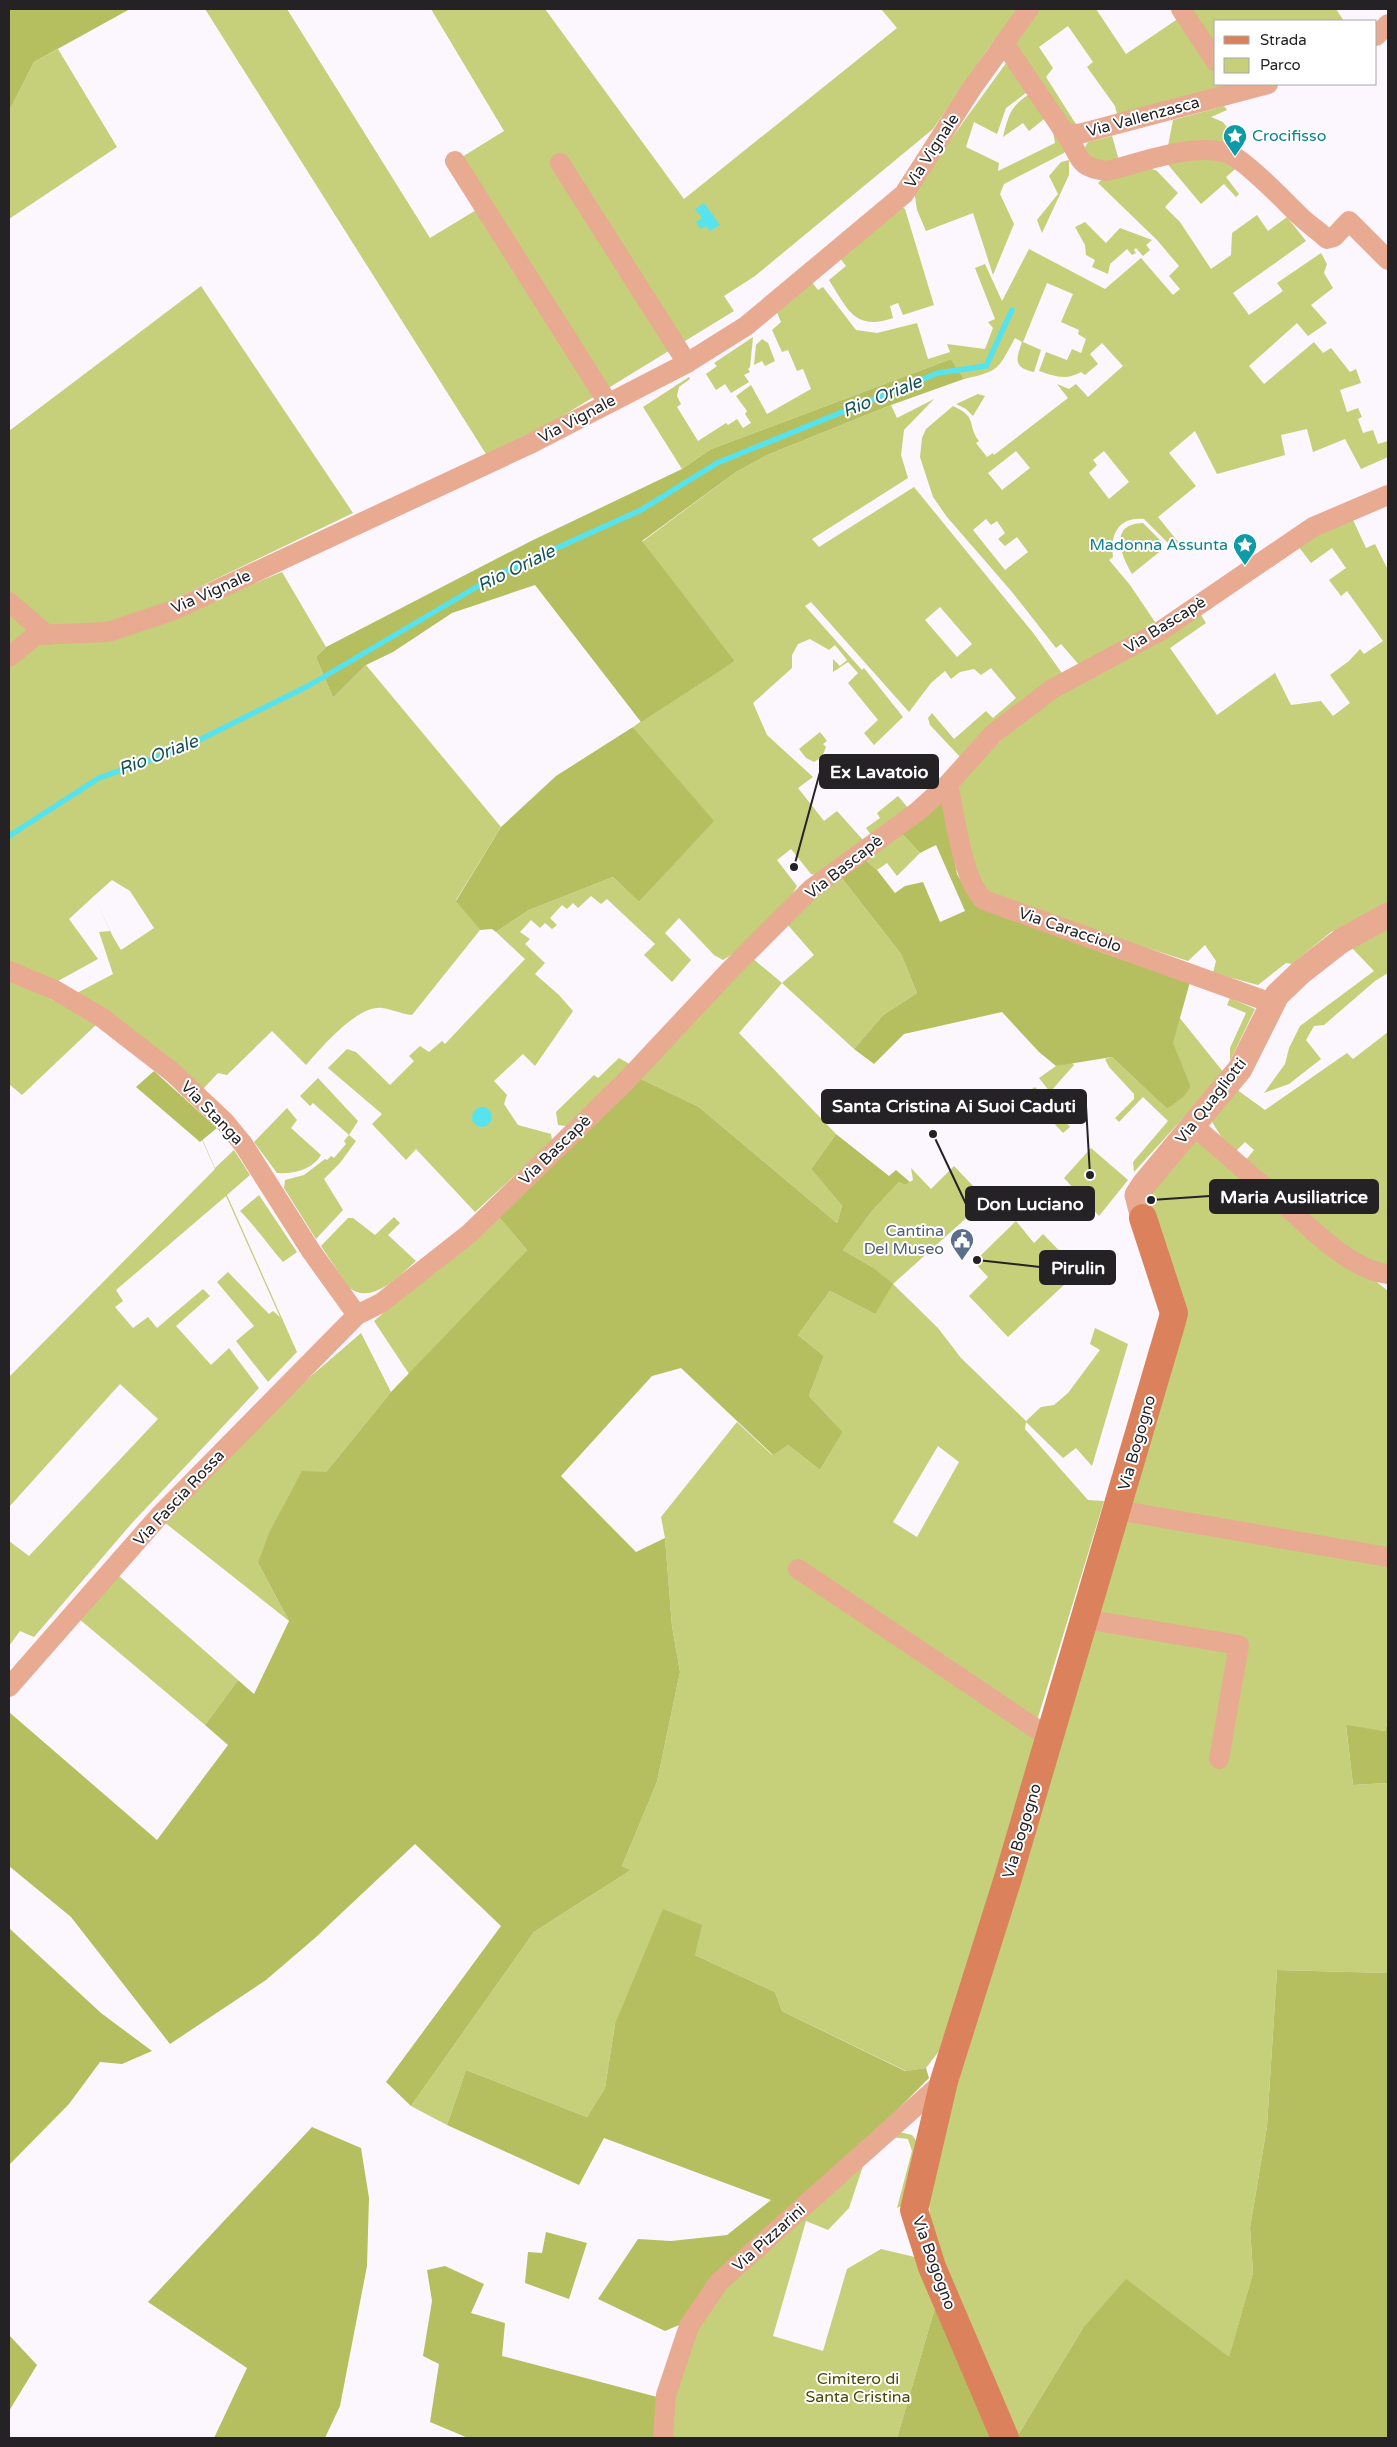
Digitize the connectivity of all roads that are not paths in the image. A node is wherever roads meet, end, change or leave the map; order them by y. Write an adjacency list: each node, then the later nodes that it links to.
1 (1029, 9): 5 (street, Via Vignale)
2 (1182, 9): 6 (street)
3 (1388, 24): 4 (street)
4 (1377, 35)
5 (1004, 43): 9 (street, Via Vallenzasca); 13 (street, Via Vignale)
6 (1214, 59)
7 (1259, 85): 8 (street, Via Vallenzasca)
8 (1233, 88): 9 (street, Via Vallenzasca)
9 (1065, 133): 12 (street)
10 (455, 161): 14 (street)
11 (560, 163): 13 (street)
12 (1388, 260)
13 (687, 363): 14 (street, Via Vignale)
14 (608, 403): 17 (street, Via Vignale)
15 (1388, 495): 19 (street, Via Bascapè)
16 (9, 602): 17 (street)
17 (47, 635): 18 (street, Via Vignale)
18 (9, 657)
19 (948, 784): 22 (street, Via Caracciolo); 26 (street, Via Bascapè)
20 (1388, 915): 22 (street, Via Quagliotti)
21 (9, 971): 26 (street, Via Stanga)
22 (1272, 1004): 23 (street, Via Quagliotti)
23 (1194, 1126): 24 (street, Via Quagliotti); 25 (street)
24 (1143, 1218): 27 (main road, Via Bogogno)
25 (1388, 1274)
26 (357, 1315): 31 (street, Via Fascia Rossa)
27 (1117, 1510): 28 (street); 30 (main road, Via Bogogno)
28 (1388, 1556)
29 (798, 1569): 32 (street)
30 (1084, 1619): 32 (main road, Via Bogogno); 33 (street)
31 (9, 1687)
32 (1050, 1738): 34 (main road, Via Bogogno)
33 (1220, 1759)
34 (944, 2080): 35 (street, Via Pizzarini); 36 (main road, Via Bogogno)
35 (663, 2438)
36 (1005, 2438)

